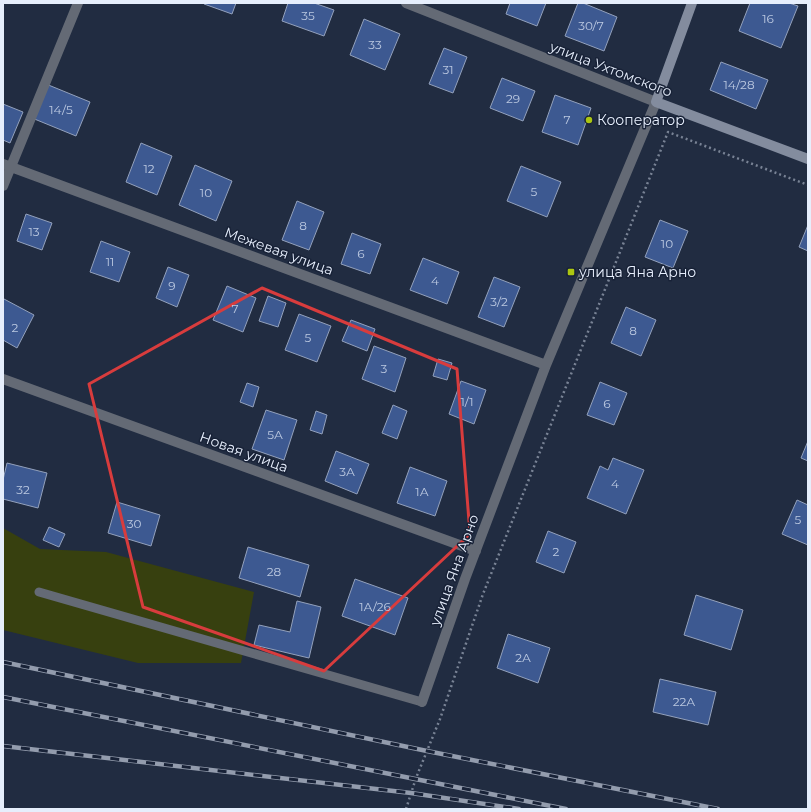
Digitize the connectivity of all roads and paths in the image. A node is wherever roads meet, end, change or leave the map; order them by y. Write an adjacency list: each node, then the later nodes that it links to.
1 (78, 3): 6 (street)
2 (406, 3): 4 (street, улица Ухтомского)
3 (692, 3): 4 (main road, улица Яна Арно)
4 (656, 102): 5 (main road, улица Ухтомского); 9 (street, улица Яна Арно)
5 (808, 159)
6 (7, 165): 8 (street); 9 (street, Межевая улица)
7 (808, 185): 14 (path)
8 (3, 186)
9 (546, 365): 11 (street, улица Яна Арно)
10 (3, 380): 11 (street, Новая улица)
11 (476, 551): 13 (street, улица Яна Арно)
12 (38, 592): 13 (lane)
13 (422, 702)
14 (406, 809)

